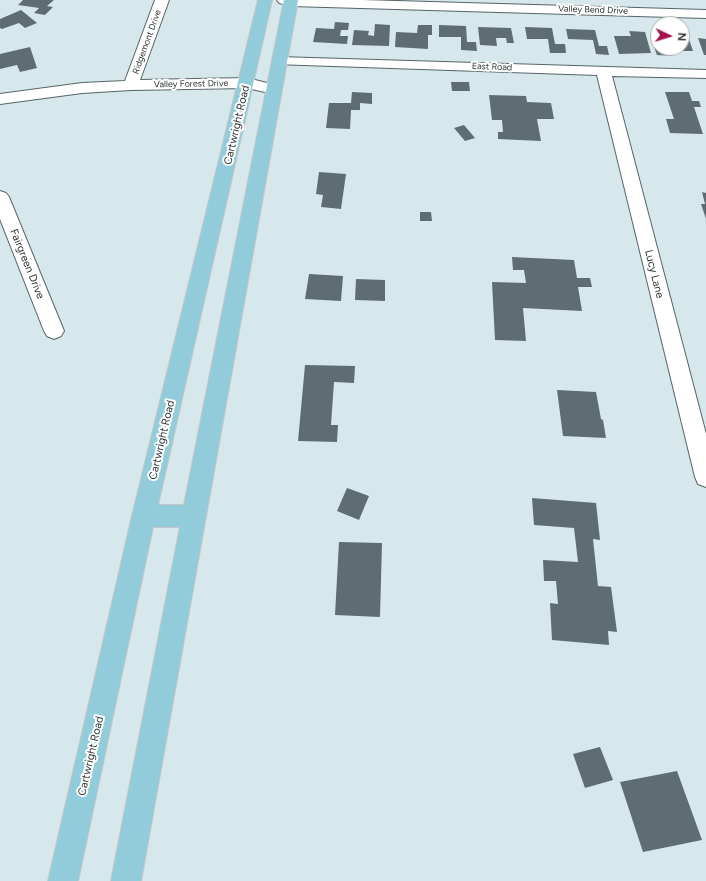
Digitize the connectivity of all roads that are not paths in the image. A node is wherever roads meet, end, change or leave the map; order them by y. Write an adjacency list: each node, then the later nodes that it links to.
1 (162, 0): 11 (street, Ridgemont Drive)
2 (265, 0): 13 (main road, Cartwright Road)
3 (370, 0): 5 (street, Valley Bend Drive)
4 (289, 1): 5 (street, Valley Bend Drive); 8 (main road)
5 (384, 4): 6 (street, Valley Bend Drive)
6 (566, 4): 7 (street, Valley Bend Drive)
7 (706, 14)
8 (279, 61): 9 (street, East Road); 12 (main road)
9 (603, 71): 10 (street, East Road); 17 (street, Lucy Lane)
10 (706, 74)
11 (131, 85): 13 (street, Valley Forest Drive); 14 (street, Valley Forest Drive)
12 (274, 89): 13 (street, Valley Forest Drive); 19 (main road)
13 (245, 90): 18 (main road, Cartwright Road)
14 (0, 99)
15 (0, 197): 16 (street, Fairgreen Drive)
16 (54, 331)
17 (706, 477)
18 (144, 516): 19 (main road); 20 (main road, Cartwright Road)
19 (194, 516): 21 (main road)
20 (63, 881)
21 (126, 881)

